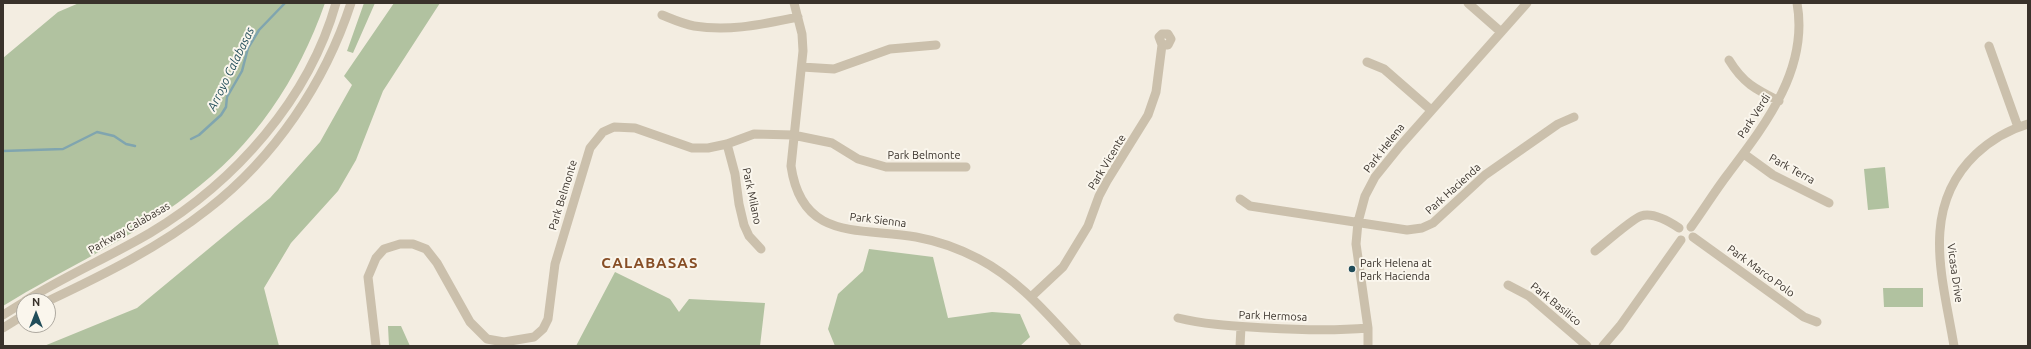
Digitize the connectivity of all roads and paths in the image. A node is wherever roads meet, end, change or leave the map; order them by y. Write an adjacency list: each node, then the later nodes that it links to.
1 (336, 3): 35 (street, Parkway Calabasas)
2 (351, 3): 36 (street)
3 (794, 3): 8 (street, Park Sienna)
4 (1468, 3): 9 (street)
5 (1527, 3): 9 (street, Park Helena)
6 (1797, 3): 16 (street, Park Verdi)
7 (662, 15): 8 (street)
8 (798, 17): 15 (street, Park Sienna)
9 (1501, 32): 17 (street, Park Helena)
10 (936, 45): 15 (street)
11 (1162, 45): 37 (street, Park Vicente)
12 (1989, 46): 20 (street)
13 (1729, 60): 16 (street)
14 (1367, 62): 17 (street)
15 (802, 67): 21 (street, Park Sienna)
16 (1779, 101): 23 (street, Park Verdi)
17 (1431, 110): 27 (street, Park Helena)
18 (1574, 117): 27 (street, Park Hacienda)
19 (2028, 124): 20 (street, Vicasa Drive)
20 (2018, 127): 52 (street, Vicasa Drive)
21 (793, 135): 22 (street, Park Belmonte); 24 (street, Park Belmonte); 37 (street, Park Sienna)
22 (727, 144): 32 (street, Park Milano); 46 (street, Park Belmonte)
23 (1744, 154): 26 (street, Park Terra); 28 (street, Park Verdi)
24 (966, 167)
25 (1240, 199): 27 (street, Park Hacienda)
26 (1829, 203)
27 (1358, 222): 45 (street, Park Helena)
28 (1691, 227): 29 (street); 30 (street)
29 (1679, 228): 31 (street); 33 (street)
30 (1693, 237): 31 (street); 42 (street, Park Marco Polo)
31 (1681, 240): 51 (street)
32 (761, 249)
33 (1595, 251)
34 (1508, 285): 50 (street, Park Basilico)
35 (39, 293)
36 (56, 297)
37 (1031, 297): 47 (street, Park Sienna)
38 (16, 306): 39 (street, Parkway Calabasas)
39 (3, 315)
40 (1178, 318): 43 (street, Park Hermosa)
41 (16, 320): 44 (street)
42 (1817, 322)
43 (1241, 327): 45 (street, Park Hermosa); 48 (street)
44 (3, 328)
45 (1368, 328): 49 (street, Park Helena)
46 (376, 346)
47 (1076, 346)
48 (1240, 346)
49 (1368, 346)
50 (1587, 346)
51 (1603, 346)
52 (1954, 346)

